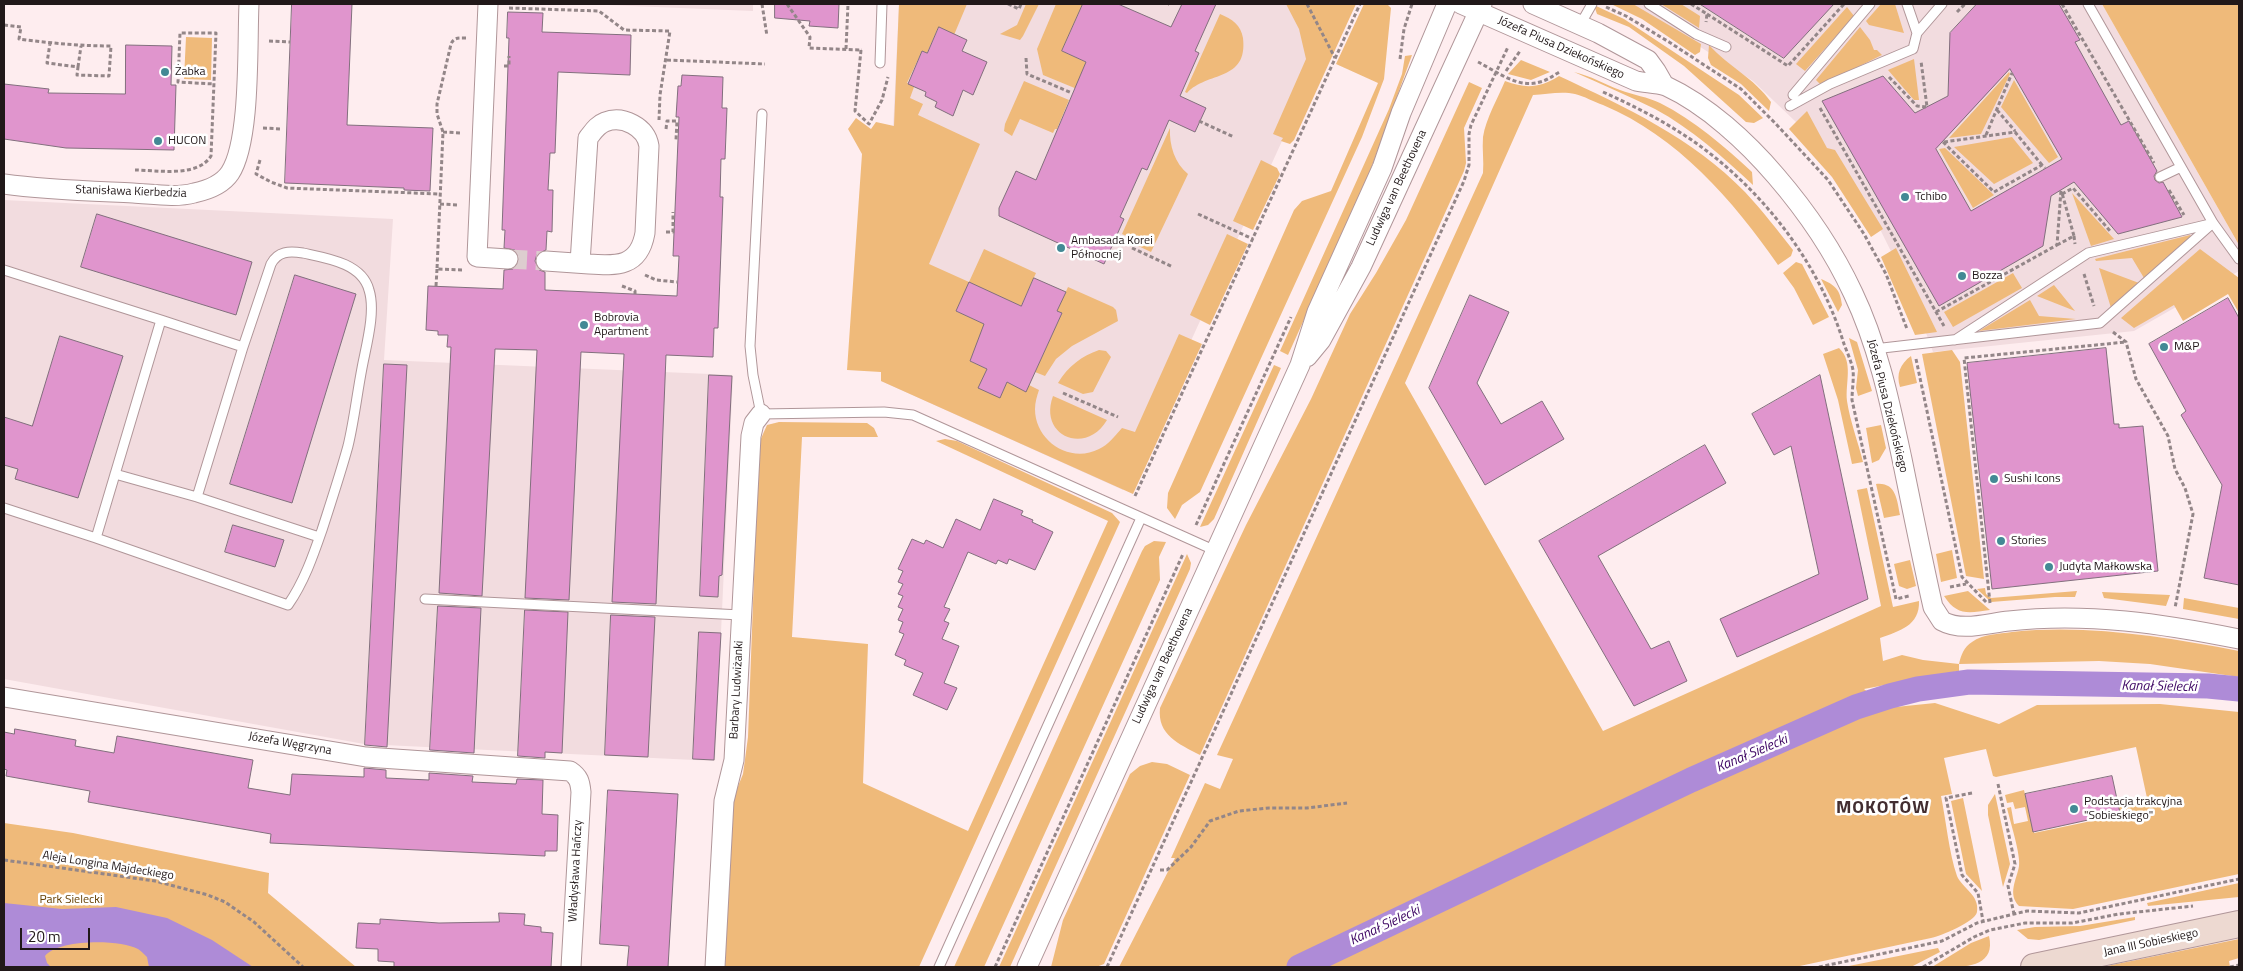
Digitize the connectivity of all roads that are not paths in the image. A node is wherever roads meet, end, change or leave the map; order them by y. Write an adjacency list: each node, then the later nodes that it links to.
1 (249, 4): 24 (street, Stanisława Kierbedzia)
2 (488, 4): 26 (street)
3 (882, 4): 17 (lane)
4 (1447, 4): 35 (street, Ludwiga van Beethovena)
5 (1461, 4): 13 (street, Józefa Piusa Dziekońskiego)
6 (1533, 4): 14 (street, Józefa Piusa Dziekońskiego)
7 (1592, 4): 14 (lane)
8 (1649, 4): 16 (lane)
9 (1870, 4): 19 (lane)
10 (1907, 4): 15 (lane)
11 (1942, 4): 15 (lane)
12 (2088, 4): 22 (lane)
13 (1480, 8): 18 (street, Józefa Piusa Dziekońskiego); 35 (street, Ludwiga van Beethovena)
14 (1580, 25): 18 (street, Józefa Piusa Dziekońskiego)
15 (1918, 33): 20 (lane)
16 (1726, 48)
17 (880, 63)
18 (1664, 85): 34 (street, Józefa Piusa Dziekońskiego)
19 (1793, 95)
20 (1790, 106)
21 (762, 114): 36 (lane)
22 (2181, 167): 23 (lane); 25 (lane)
23 (2161, 177)
24 (4, 184)
25 (2213, 223): 27 (lane); 32 (lane); 32 (lane)
26 (508, 259)
27 (2239, 259)
28 (546, 261): 29 (street)
29 (580, 263): 29 (street)
30 (4, 270): 31 (lane)
31 (161, 320): 33 (lane); 37 (lane)
32 (1953, 341): 34 (lane)
33 (243, 347): 38 (lane); 41 (lane)
34 (1874, 349): 46 (street, Józefa Piusa Dziekońskiego)
35 (1300, 366): 43 (street, Ludwiga van Beethovena)
36 (762, 414): 40 (lane); 45 (street, Barbary Ludwiżanki)
37 (115, 474): 38 (lane); 42 (lane)
38 (197, 497): 41 (lane)
39 (4, 508): 42 (lane)
40 (1141, 518): 43 (lane); 52 (lane)
41 (319, 537): 42 (lane)
42 (96, 538)
43 (1216, 551): 53 (street, Ludwiga van Beethovena)
44 (425, 600): 45 (lane)
45 (740, 615): 51 (street, Barbary Ludwiżanki)
46 (2239, 639)
47 (4, 697): 48 (street, Józefa Węgrzyna)
48 (576, 775): 50 (street, Władysława Hańczy)
49 (2239, 924): 54 (main road, Jana III Sobieskiego)
50 (571, 967)
51 (715, 967)
52 (939, 967)
53 (1026, 967)
54 (2034, 967)

